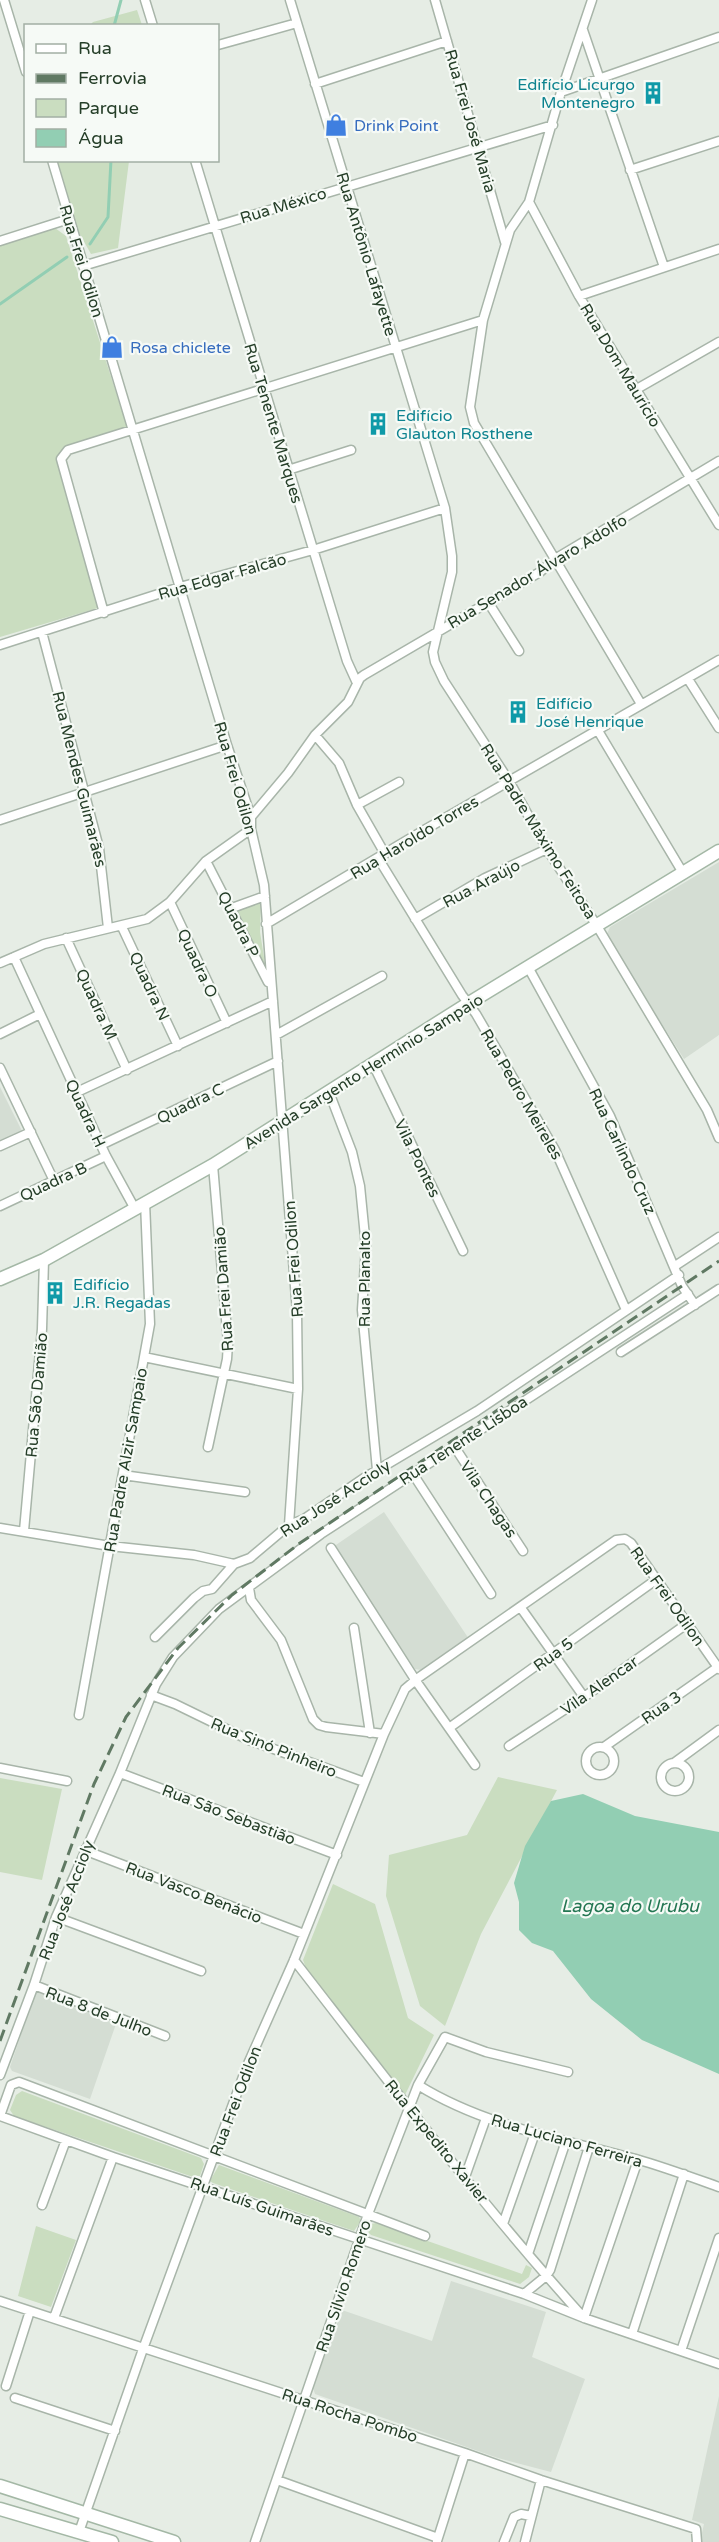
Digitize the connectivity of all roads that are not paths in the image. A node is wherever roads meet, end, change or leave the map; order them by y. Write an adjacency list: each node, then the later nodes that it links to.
1 (4, 0): 12 (street)
2 (145, 0): 7 (street)
3 (290, 0): 6 (street, Rua Antônio Lafayette)
4 (435, 0): 10 (street, Rua Frei José Maria)
5 (592, 0): 8 (street)
6 (297, 23): 11 (street); 14 (street, Rua Antônio Lafayette)
7 (152, 24)
8 (582, 29): 13 (street); 15 (street)
9 (719, 38): 13 (street)
10 (447, 41): 14 (street); 18 (street, Rua Frei José Maria)
11 (219, 45)
12 (24, 65)
13 (598, 79): 15 (street); 21 (street)
14 (315, 84): 22 (street, Rua Antônio Lafayette)
15 (561, 92): 16 (street)
16 (553, 125): 18 (street, Rua México); 23 (street)
17 (719, 141): 21 (street)
18 (479, 146): 22 (street, Rua México); 27 (street, Rua Frei José Maria)
19 (53, 162): 24 (street, Rua Frei Odilon)
20 (196, 162): 25 (street, Rua Tenente Marques)
21 (630, 170): 30 (street)
22 (346, 186): 25 (street, Rua México); 34 (street, Rua Antônio Lafayette)
23 (529, 202): 27 (street); 31 (street, Rua Dom Maurício)
24 (69, 219): 26 (street); 29 (street, Rua Frei Odilon)
25 (214, 226): 29 (street, Rua México); 35 (street, Rua Tenente Marques)
26 (0, 241)
27 (505, 243): 32 (street)
28 (719, 249): 30 (street)
29 (83, 266): 37 (street, Rua Frei Odilon)
30 (664, 267): 31 (street)
31 (579, 296): 36 (street, Rua Dom Maurício)
32 (483, 320): 34 (street); 45 (street)
33 (719, 342): 36 (street)
34 (395, 348): 35 (street); 42 (street, Rua Antônio Lafayette)
35 (263, 388): 37 (street); 40 (street, Rua Tenente Marques)
36 (635, 390): 41 (street, Rua Dom Maurício)
37 (131, 428): 46 (street, Rua Frei Odilon); 48 (street)
38 (351, 450): 40 (street)
39 (719, 461): 41 (street, Rua Senador Álvaro Adolfo)
40 (288, 470): 44 (street, Rua Tenente Marques)
41 (690, 478): 43 (street, Rua Dom Maurício); 45 (street, Rua Senador Álvaro Adolfo)
42 (445, 508): 44 (street, Rua Edgar Falcão); 49 (street, Rua Padre Máximo Feitosa)
43 (719, 525)
44 (313, 550): 46 (street, Rua Edgar Falcão); 55 (street, Rua Tenente Marques)
45 (555, 559): 47 (street, Rua Senador Álvaro Adolfo); 56 (street)
46 (180, 588): 48 (street, Rua Edgar Falcão); 60 (street, Rua Frei Odilon)
47 (488, 602): 49 (street, Rua Senador Álvaro Adolfo); 52 (street)
48 (104, 613): 50 (street, Rua Edgar Falcão)
49 (439, 630): 55 (street, Rua Senador Álvaro Adolfo); 61 (street, Rua Padre Máximo Feitosa)
50 (42, 632): 51 (street, Rua Edgar Falcão); 63 (street, Rua Mendes Guimarães)
51 (0, 645)
52 (519, 651)
53 (719, 660): 54 (street, Rua Haroldo Torres)
54 (688, 679): 56 (street, Rua Haroldo Torres); 57 (street)
55 (357, 683): 59 (street)
56 (641, 704): 58 (street, Rua Haroldo Torres)
57 (719, 728)
58 (597, 729): 61 (street, Rua Haroldo Torres); 72 (street)
59 (315, 735): 64 (street, Rua Pedro Meireles); 65 (street)
60 (227, 745): 63 (street); 65 (street, Rua Frei Odilon)
61 (509, 781): 68 (street, Rua Padre Máximo Feitosa); 70 (street, Rua Haroldo Torres)
62 (399, 782): 64 (street)
63 (86, 793): 66 (street); 79 (street, Rua Mendes Guimarães)
64 (357, 805): 70 (street, Rua Pedro Meireles)
65 (251, 817): 67 (street, Rua Frei Odilon)
66 (0, 820)
67 (251, 829): 71 (street); 73 (street, Rua Frei Odilon)
68 (547, 849): 76 (street, Rua Araújo); 78 (street, Rua Padre Máximo Feitosa)
69 (719, 851): 72 (main road, Avenida Sargento Hermínio Sampaio)
70 (382, 856): 76 (street, Rua Pedro Meireles); 77 (street, Rua Haroldo Torres)
71 (206, 861): 74 (street); 75 (street, Quadra P)
72 (683, 873): 78 (main road, Avenida Sargento Hermínio Sampaio)
73 (265, 896): 75 (street); 77 (street, Rua Frei Odilon)
74 (170, 902): 80 (street); 90 (street, Quadra O)
75 (232, 908): 86 (street, Quadra P)
76 (415, 919): 88 (street, Rua Pedro Meireles)
77 (266, 924): 86 (street, Rua Frei Odilon)
78 (597, 926): 84 (main road, Avenida Sargento Hermínio Sampaio); 102 (street, Rua Padre Máximo Feitosa)
79 (108, 927): 80 (street); 81 (street)
80 (122, 927): 93 (street, Quadra N)
81 (66, 938): 82 (street); 97 (street, Quadra M)
82 (14, 957): 83 (street); 89 (street, Quadra H)
83 (0, 963)
84 (528, 967): 88 (main road, Avenida Sargento Hermínio Sampaio); 113 (street, Rua Carlindo Cruz)
85 (382, 976): 92 (street)
86 (271, 988): 87 (street, Rua Frei Odilon)
87 (273, 1001): 90 (street); 92 (street, Rua Frei Odilon)
88 (469, 1003): 95 (main road, Avenida Sargento Hermínio Sampaio); 118 (street, Rua Pedro Meireles)
89 (40, 1014): 91 (street); 98 (street, Quadra H)
90 (227, 1023): 93 (street)
91 (0, 1034)
92 (276, 1035): 94 (street, Rua Frei Odilon)
93 (178, 1046): 97 (street)
94 (278, 1061): 100 (street, Rua Frei Odilon); 103 (street, Quadra C)
95 (373, 1064): 99 (main road, Avenida Sargento Hermínio Sampaio); 111 (street, Vila Pontes)
96 (0, 1068): 101 (street)
97 (128, 1070): 98 (street)
98 (77, 1092): 103 (street, Quadra H)
99 (329, 1092): 100 (main road, Avenida Sargento Hermínio Sampaio); 125 (street, Rua Planalto)
100 (283, 1120): 106 (main road, Avenida Sargento Hermínio Sampaio); 122 (street, Rua Frei Odilon)
101 (31, 1132): 104 (street); 107 (street)
102 (719, 1138)
103 (101, 1145): 105 (street, Quadra H)
104 (0, 1146)
105 (106, 1156): 107 (street, Quadra B); 109 (street, Quadra H)
106 (213, 1165): 109 (main road, Avenida Sargento Hermínio Sampaio); 121 (street, Rua Frei Damião)
107 (54, 1181): 108 (street, Quadra B)
108 (0, 1206)
109 (140, 1206): 112 (main road, Avenida Sargento Hermínio Sampaio); 120 (street, Rua Padre Alzir Sampaio)
110 (719, 1237): 113 (street, Rua José Accioly)
111 (463, 1251)
112 (44, 1260): 114 (main road, Avenida Sargento Hermínio Sampaio); 131 (street, Rua São Damião)
113 (677, 1271): 116 (street, Rua Carlindo Cruz); 118 (street, Rua José Accioly)
114 (1, 1274)
115 (719, 1289): 117 (street)
116 (688, 1294): 117 (street, Rua Carlindo Cruz); 123 (street, Rua Tenente Lisboa)
117 (695, 1305): 119 (street)
118 (626, 1310): 125 (street, Rua José Accioly)
119 (621, 1353)
120 (144, 1357): 121 (street); 127 (street, Rua Padre Alzir Sampaio)
121 (224, 1374): 122 (street); 124 (street, Rua Frei Damião)
122 (298, 1389): 129 (street, Rua Frei Odilon)
123 (454, 1446): 126 (street, Rua Tenente Lisboa); 134 (street, Vila Chagas)
124 (208, 1447)
125 (377, 1470): 129 (street, Rua José Accioly)
126 (413, 1474): 137 (street, Rua Tenente Lisboa); 138 (street)
127 (123, 1476): 128 (street); 132 (street, Rua Padre Alzir Sampaio)
128 (245, 1492)
129 (289, 1525): 135 (street, Rua José Accioly)
130 (0, 1528): 131 (street)
131 (24, 1531): 132 (street)
132 (110, 1546): 135 (street); 148 (street, Rua Padre Alzir Sampaio)
133 (332, 1548): 145 (street)
134 (524, 1551)
135 (234, 1564): 142 (street, Rua José Accioly)
136 (657, 1579): 139 (street, Rua Frei Odilon); 140 (street, Rua Frei Odilon); 143 (street, Rua 5)
137 (244, 1592): 146 (street, Rua Tenente Lisboa); 151 (street)
138 (491, 1594)
139 (521, 1608): 143 (street); 145 (street, Rua Frei Odilon)
140 (688, 1623): 144 (street, Rua Frei Odilon); 147 (street, Vila Alencar)
141 (354, 1628): 151 (street)
142 (155, 1637)
143 (554, 1654): 147 (street); 149 (street, Rua 5)
144 (718, 1668): 154 (street, Rua 3)
145 (416, 1681): 149 (street); 152 (street, Rua Frei Odilon)
146 (151, 1695): 158 (street, Rua José Accioly); 160 (street, Rua Sinó Pinheiro)
147 (584, 1697): 153 (street, Vila Alencar)
148 (79, 1715)
149 (449, 1728): 156 (street)
150 (719, 1730): 155 (street)
151 (370, 1732): 152 (street)
152 (384, 1734): 160 (street, Rua Frei Odilon)
153 (509, 1746)
154 (604, 1748)
155 (674, 1763)
156 (475, 1765)
157 (0, 1768): 159 (street)
158 (120, 1773): 161 (street, Rua José Accioly); 162 (street, Rua São Sebastião)
159 (66, 1781)
160 (364, 1782): 162 (street, Rua Frei Odilon)
161 (84, 1850): 163 (street, Rua José Accioly); 164 (street, Rua Vasco Benácio)
162 (337, 1855): 164 (street, Rua Frei Odilon)
163 (56, 1917): 166 (street); 167 (street, Rua José Accioly)
164 (304, 1934): 165 (street, Rua Frei Odilon)
165 (294, 1960): 172 (street, Rua Expedito Xavier); 178 (street, Rua Frei Odilon)
166 (201, 1971)
167 (34, 1986): 168 (street, Rua 8 de Julho); 170 (street, Rua José Accioly)
168 (165, 2036)
169 (568, 2072): 171 (street, Rua Silvio Romero)
170 (0, 2075)
171 (418, 2085): 172 (street, Rua Silvio Romero); 173 (street, Rua Luciano Ferreira)
172 (408, 2108): 182 (street, Rua Expedito Xavier); 186 (street, Rua Silvio Romero)
173 (486, 2118): 174 (street, Rua Luciano Ferreira); 182 (street)
174 (535, 2133): 176 (street, Rua Luciano Ferreira); 187 (street)
175 (66, 2140): 178 (street, Rua Luís Guimarães); 179 (street, Rua Luís Guimarães); 185 (street)
176 (566, 2141): 177 (street, Rua Luciano Ferreira); 191 (street)
177 (589, 2147): 180 (street, Rua Luciano Ferreira); 192 (street)
178 (213, 2156): 183 (street, Rua Frei Odilon); 186 (street, Rua Luís Guimarães)
179 (113, 2157): 183 (street, Rua Luís Guimarães); 196 (street)
180 (638, 2160): 181 (street, Rua Luciano Ferreira); 197 (street)
181 (684, 2174): 184 (street, Rua Luciano Ferreira); 198 (street)
182 (465, 2177): 187 (street, Rua Expedito Xavier)
183 (203, 2186): 190 (street, Rua Luís Guimarães); 199 (street, Rua Frei Odilon)
184 (719, 2187)
185 (42, 2205)
186 (368, 2214): 188 (street, Rua Luís Guimarães); 190 (street, Rua Silvio Romero)
187 (503, 2224): 191 (street, Rua Expedito Xavier)
188 (425, 2236)
189 (719, 2238): 200 (street)
190 (360, 2239): 193 (street, Rua Luís Guimarães); 204 (street, Rua Silvio Romero)
191 (528, 2254): 192 (street, Rua Expedito Xavier)
192 (546, 2276): 193 (street); 197 (street, Rua Expedito Xavier)
193 (524, 2294): 197 (street, Rua Luís Guimarães)
194 (0, 2301): 195 (street, Rua Rocha Pombo)
195 (30, 2311): 196 (street, Rua Rocha Pombo); 202 (street)
196 (54, 2318): 199 (street, Rua Rocha Pombo)
197 (584, 2318): 198 (street, Rua Luís Guimarães)
198 (632, 2334): 200 (street, Rua Luís Guimarães)
199 (143, 2349): 204 (street, Rua Rocha Pombo); 205 (street, Rua Frei Odilon)
200 (681, 2351): 201 (street, Rua Luís Guimarães)
201 (719, 2364)
202 (6, 2386)
203 (15, 2398): 205 (street)
204 (304, 2400): 206 (street, Rua Rocha Pombo); 207 (street, Rua Silvio Romero)
205 (115, 2431): 211 (street, Rua Frei Odilon)
206 (465, 2453): 208 (street, Rua Rocha Pombo); 214 (street)
207 (277, 2480): 214 (street); 217 (street, Rua Silvio Romero)
208 (541, 2480): 212 (street); 220 (street, Rua Rocha Pombo)
209 (0, 2486): 211 (main road)
210 (0, 2509): 213 (main road)
211 (86, 2513): 213 (street, Rua Frei Odilon); 216 (main road)
212 (531, 2516): 218 (street); 219 (street)
213 (79, 2532): 215 (main road)
214 (437, 2540)
215 (112, 2542)
216 (174, 2542)
217 (255, 2542)
218 (504, 2542)
219 (525, 2542)
220 (697, 2542)

